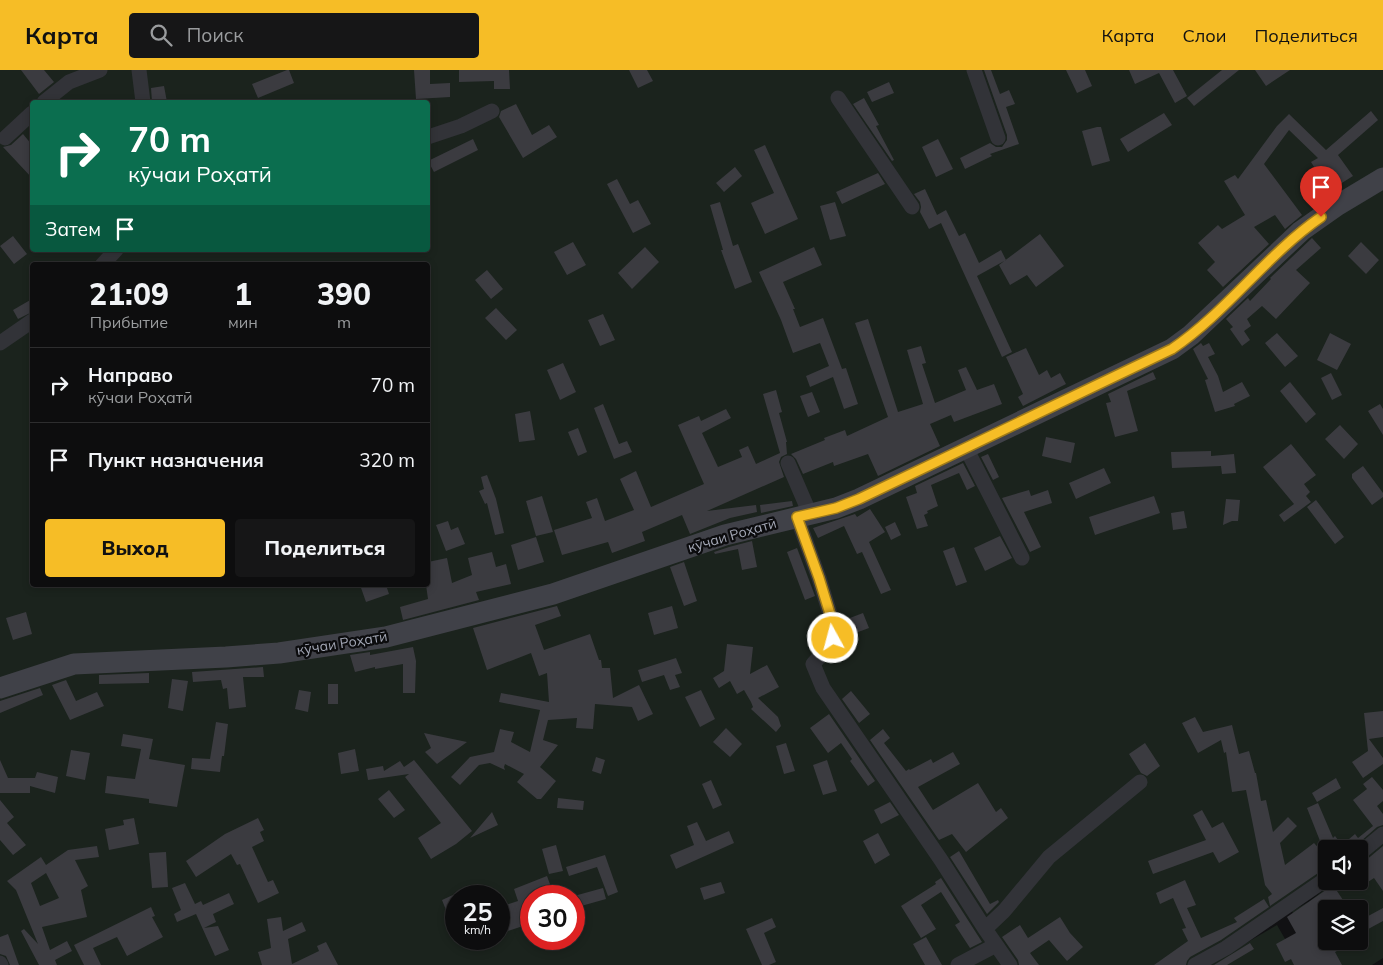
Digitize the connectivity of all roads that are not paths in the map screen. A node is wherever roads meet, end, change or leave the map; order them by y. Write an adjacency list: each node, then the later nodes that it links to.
1 (100, 70): 5 (street)
2 (139, 70): 6 (street)
3 (974, 70): 11 (street)
4 (838, 98): 13 (street)
5 (46, 100)
6 (143, 100)
7 (492, 111): 9 (street)
8 (30, 115): 10 (street)
9 (430, 136)
10 (5, 138)
11 (998, 138)
12 (1383, 178): 18 (street, кӯчаи Роҳатӣ)
13 (912, 207)
14 (114, 252): 15 (street)
15 (105, 262)
16 (30, 322): 17 (street)
17 (0, 343)
18 (966, 448): 20 (street, кӯчаи Роҳатӣ); 21 (street)
19 (788, 463): 20 (street)
20 (804, 516): 22 (street, кӯчаи Роҳатӣ); 27 (street)
21 (1022, 558)
22 (0, 688)
23 (1140, 782): 27 (street)
24 (1383, 834): 25 (street)
25 (1368, 846)
26 (1318, 885): 31 (street)
27 (985, 929): 28 (street)
28 (996, 945): 29 (street); 30 (street)
29 (958, 965)
30 (1010, 965)
31 (1195, 965)

